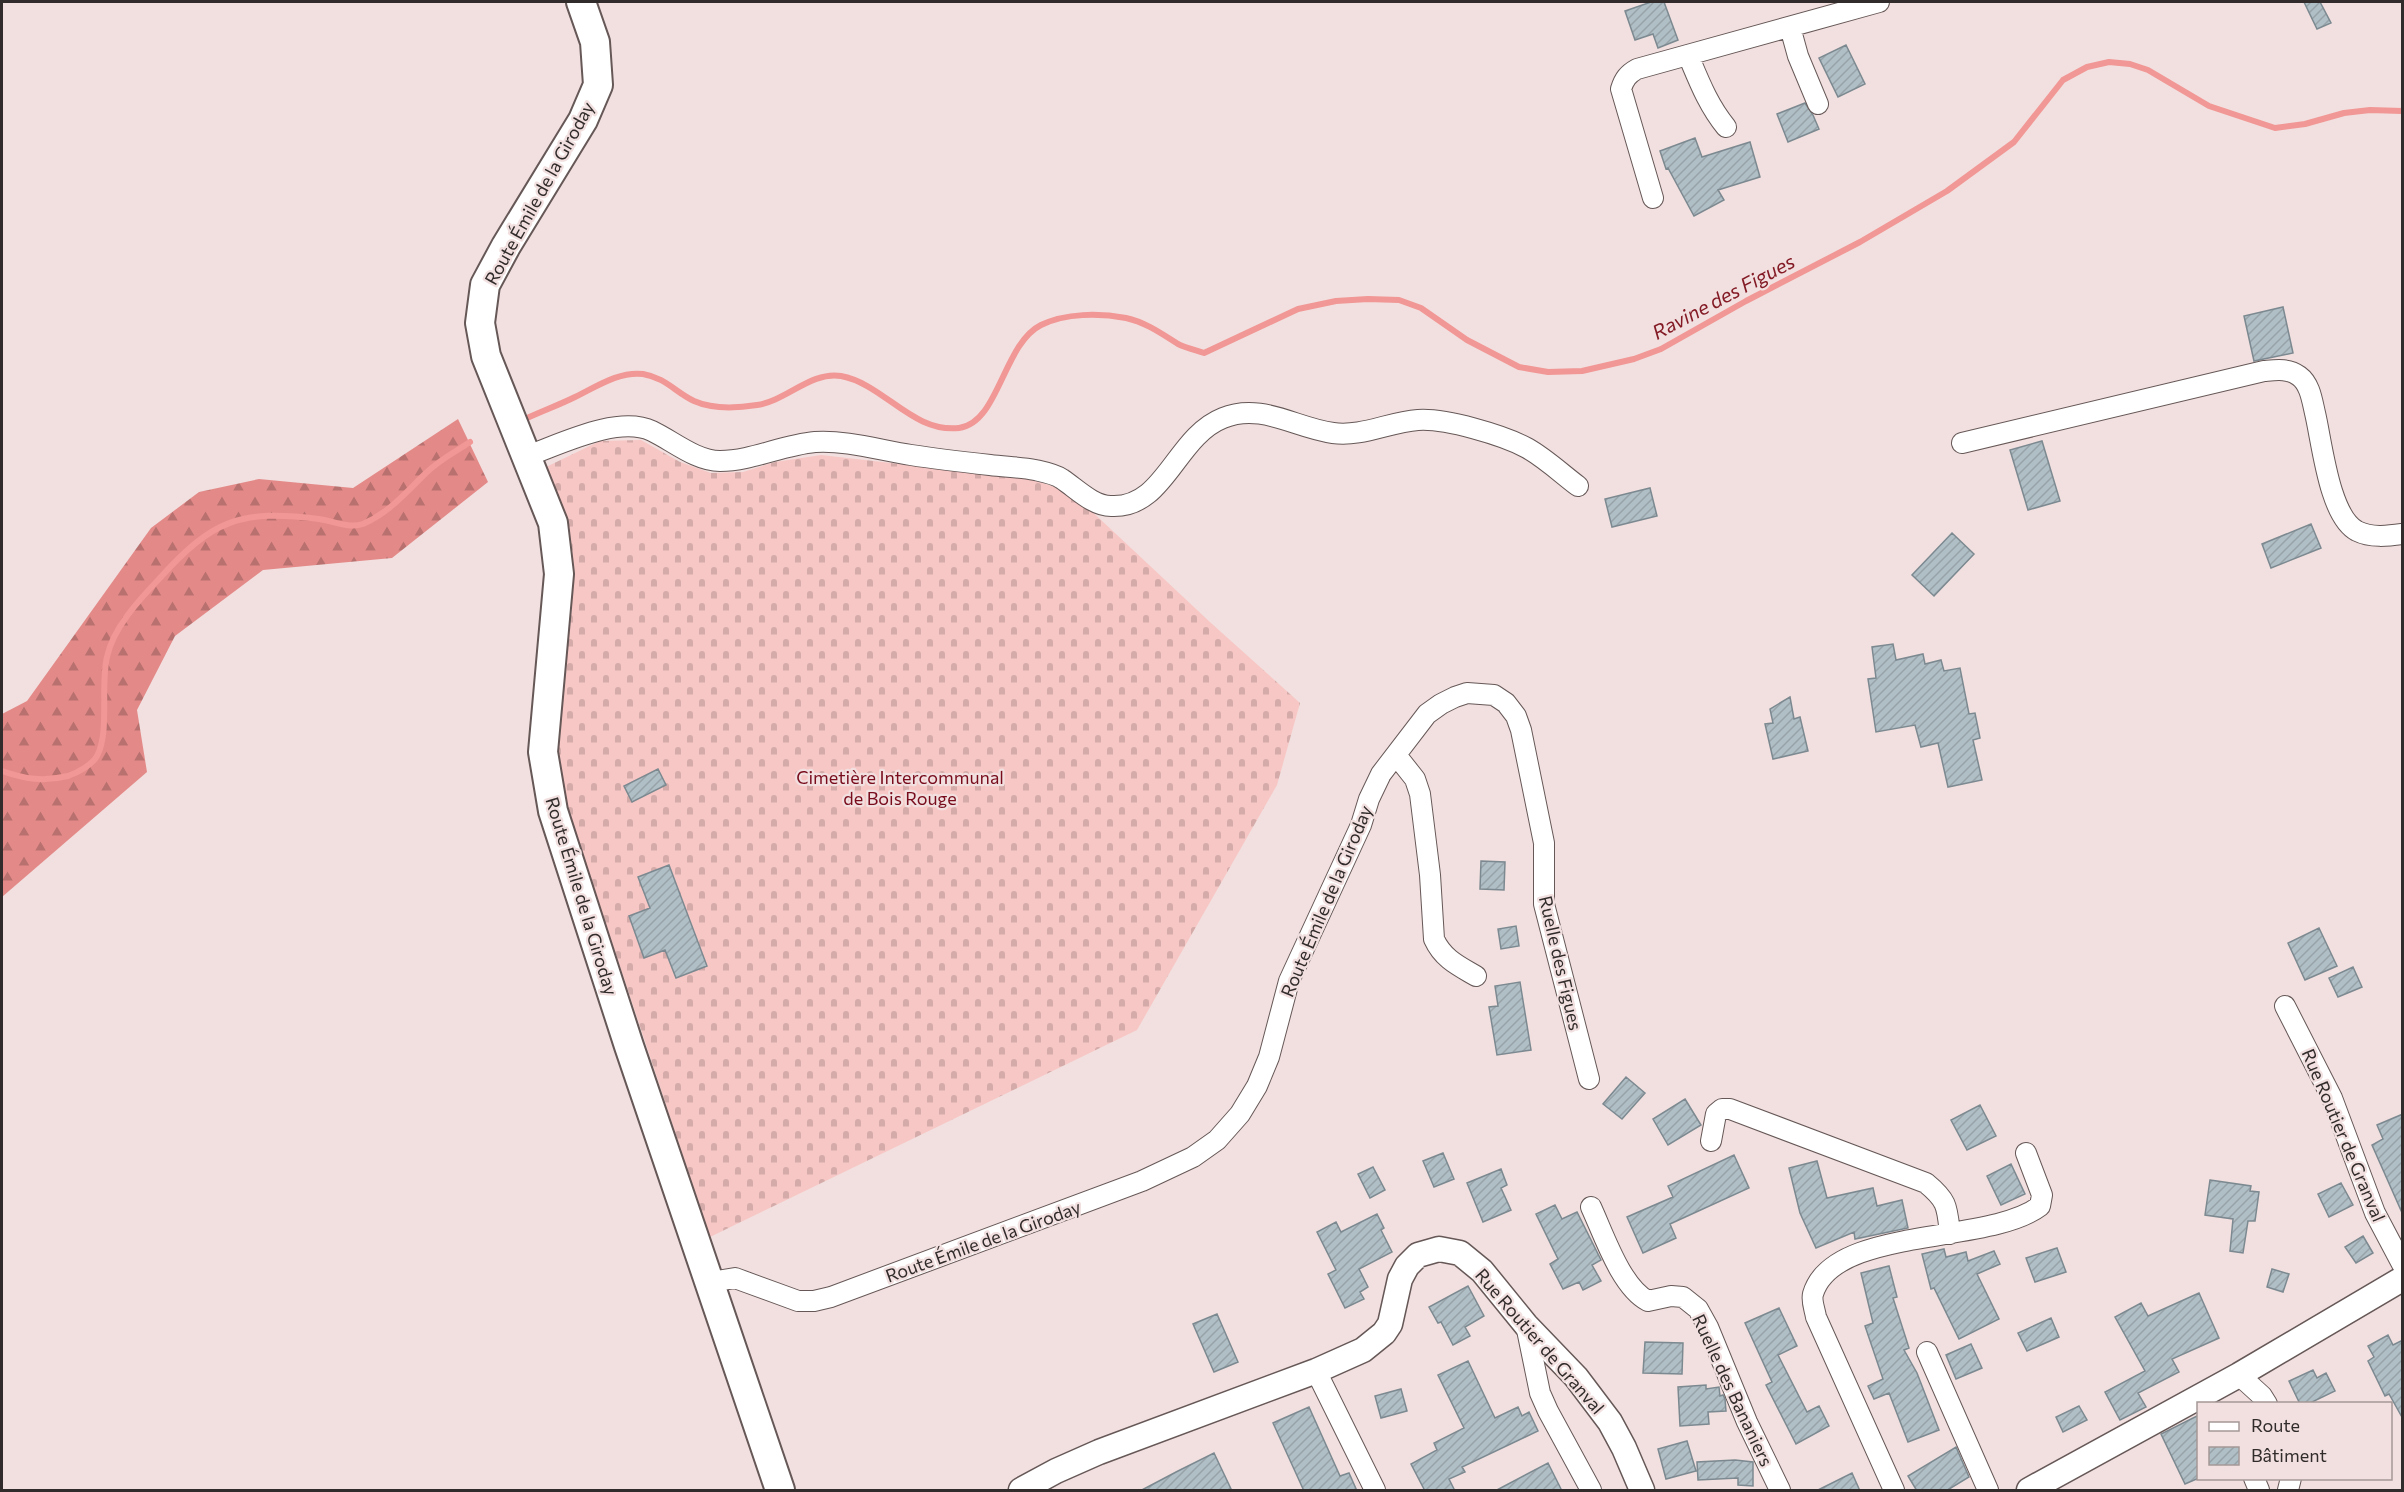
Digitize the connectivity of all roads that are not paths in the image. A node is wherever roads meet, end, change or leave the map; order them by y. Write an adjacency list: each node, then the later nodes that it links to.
1 (581, 2): 9 (main road, Route Émile de la Giroday)
2 (1879, 2): 3 (street)
3 (1790, 27): 4 (street); 5 (street)
4 (1688, 55): 6 (street); 7 (street)
5 (1818, 104)
6 (1726, 127)
7 (1653, 198)
8 (1962, 443): 11 (street)
9 (527, 456): 10 (street); 22 (main road, Route Émile de la Giroday)
10 (1578, 486)
11 (2403, 534)
12 (1396, 755): 13 (street); 15 (street, Ruelle des Figues); 22 (street, Route Émile de la Giroday)
13 (1476, 976)
14 (2285, 1006): 20 (street, Rue Routier de Granval)
15 (1589, 1079)
16 (1711, 1141): 19 (street)
17 (2026, 1153): 19 (street)
18 (1591, 1207): 35 (street, Ruelle des Bananiers)
19 (1950, 1234): 36 (street)
20 (2403, 1264)
21 (2403, 1279): 26 (street)
22 (711, 1282): 30 (main road, Route Émile de la Giroday)
23 (1526, 1325): 25 (street, Rue Routier de Granval); 33 (street); 34 (street, Rue Routier de Granval)
24 (1927, 1352): 37 (street)
25 (1316, 1371): 31 (street, Rue Routier de Granval); 32 (street)
26 (2227, 1388): 27 (street); 28 (street)
27 (2200, 1402)
28 (2266, 1402)
29 (2197, 1404): 38 (street)
30 (780, 1491)
31 (1021, 1491)
32 (1375, 1491)
33 (1591, 1491)
34 (1642, 1491)
35 (1780, 1491)
36 (1894, 1491)
37 (1988, 1491)
38 (2029, 1491)

